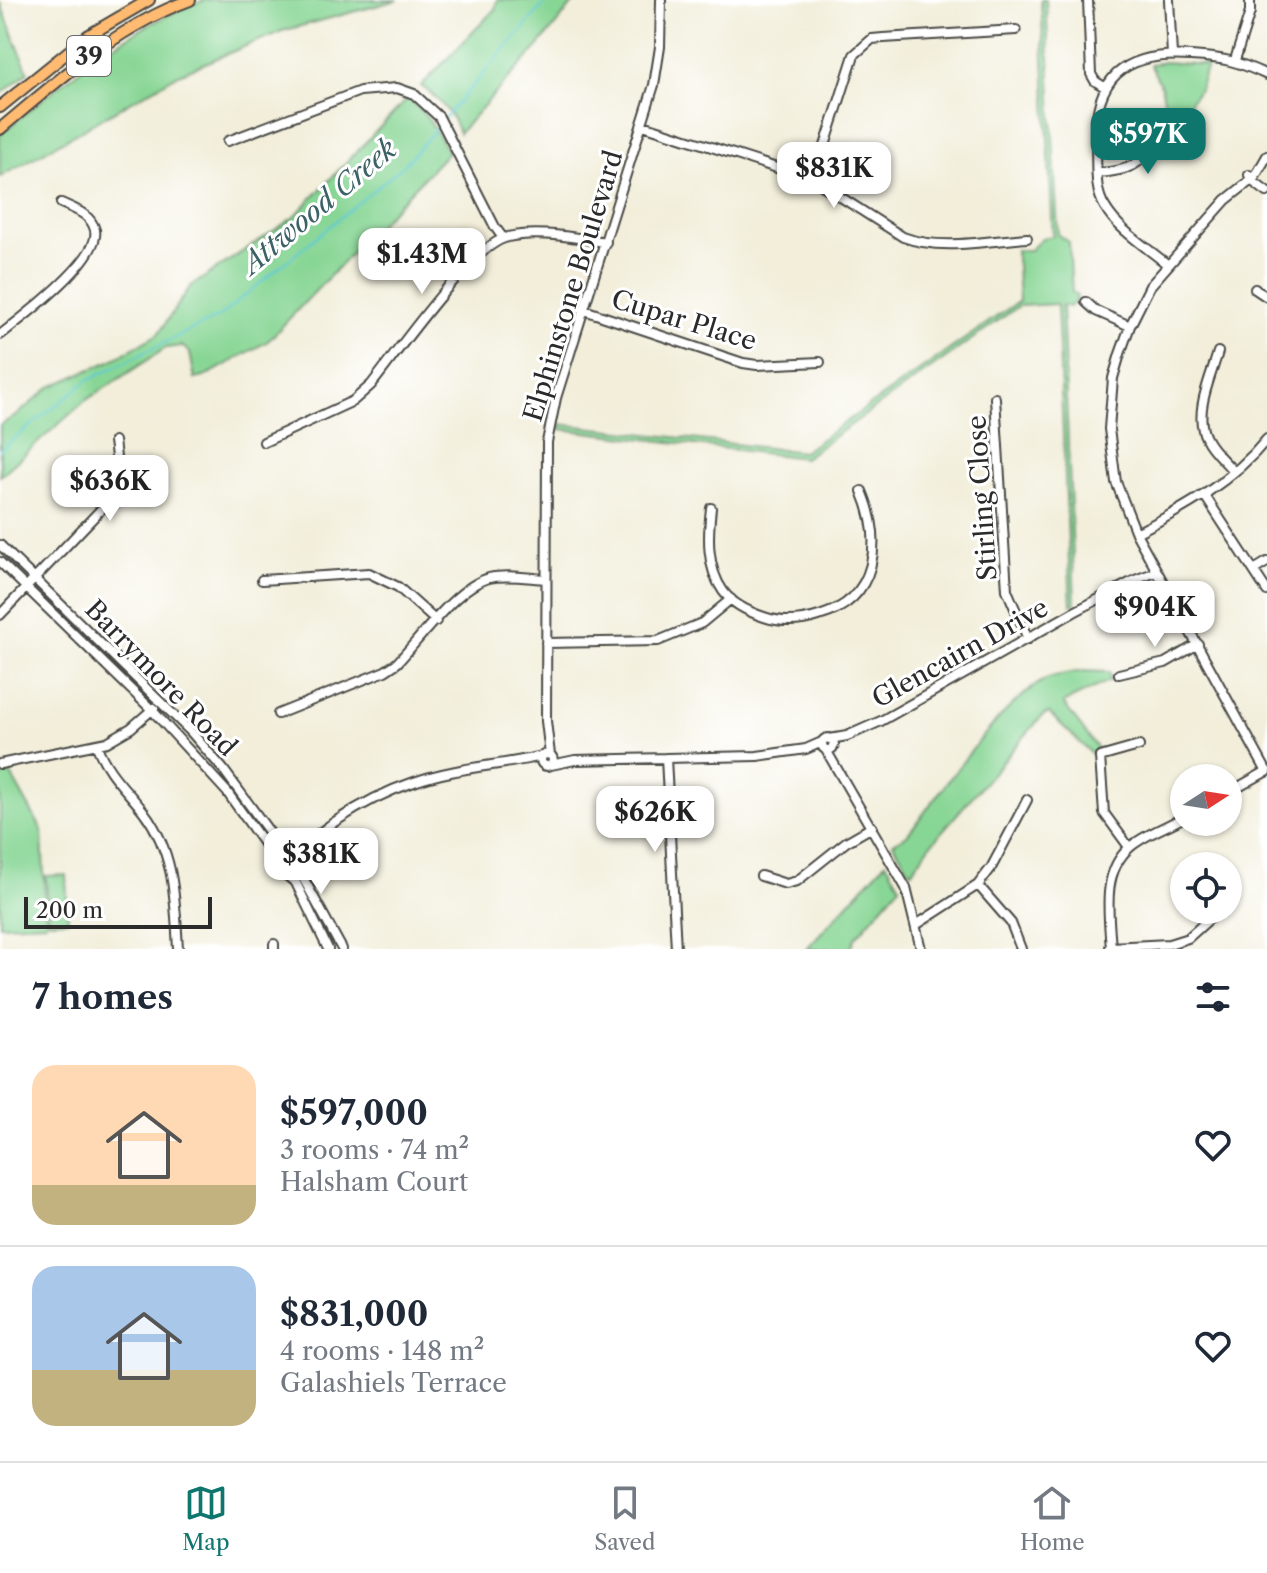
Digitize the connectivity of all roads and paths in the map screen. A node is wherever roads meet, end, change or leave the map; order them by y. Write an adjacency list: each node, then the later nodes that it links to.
1 (149, 0): 12 (main road, 39)
2 (190, 0): 15 (main road, 39)
3 (661, 0): 13 (street, Elphinstone Boulevard)
4 (1088, 0): 11 (street)
5 (1169, 0): 8 (street)
6 (1250, 0): 9 (street)
7 (1016, 30): 20 (street)
8 (1172, 55): 9 (street); 11 (street)
9 (1235, 60): 10 (street)
10 (1267, 75)
11 (1106, 88): 18 (street)
12 (0, 107)
13 (643, 125): 20 (street); 25 (street, Elphinstone Boulevard)
14 (1180, 126): 18 (street)
15 (0, 129)
16 (228, 141): 23 (street)
17 (1267, 155): 19 (street)
18 (1097, 173): 26 (street)
19 (1252, 178): 21 (street); 26 (street)
20 (814, 180): 24 (street)
21 (1267, 191)
22 (61, 203): 32 (street)
23 (503, 238): 25 (street); 38 (street)
24 (1027, 238)
25 (606, 242): 30 (street, Elphinstone Boulevard)
26 (1168, 265): 31 (street)
27 (1255, 289): 28 (street)
28 (1267, 297)
29 (1086, 302): 31 (street)
30 (584, 310): 34 (street, Cupar Place); 50 (street, Elphinstone Boulevard)
31 (1130, 326): 43 (street)
32 (0, 335)
33 (1218, 352): 39 (street)
34 (820, 362)
35 (995, 398): 57 (street, Stirling Close)
36 (1267, 439): 39 (street)
37 (114, 441): 49 (street)
38 (264, 442)
39 (1234, 472): 41 (street)
40 (862, 491): 54 (street)
41 (1205, 496): 43 (street); 48 (street)
42 (711, 508): 54 (street)
43 (1136, 533): 47 (street)
44 (0, 545): 49 (street, Barrymore Road)
45 (0, 562): 52 (street, Barrymore Road)
46 (1267, 562): 48 (street)
47 (1155, 569): 57 (street, Glencairn Drive); 59 (street)
48 (1254, 570): 53 (street)
49 (35, 579): 52 (street); 61 (street, Barrymore Road)
50 (546, 579): 56 (street); 58 (street, Elphinstone Boulevard)
51 (262, 580): 56 (street)
52 (26, 588): 55 (street); 62 (street, Barrymore Road)
53 (1267, 591)
54 (731, 599): 58 (street)
55 (0, 615)
56 (436, 621): 63 (street)
57 (1028, 639): 65 (street, Glencairn Drive)
58 (546, 643): 68 (street, Elphinstone Boulevard)
59 (1198, 644): 60 (street); 70 (street)
60 (1119, 674)
61 (161, 702): 62 (street); 76 (street, Barrymore Road)
62 (152, 710): 64 (street); 78 (street, Barrymore Road)
63 (278, 714)
64 (97, 746): 69 (street); 86 (street)
65 (828, 746): 67 (street, Glencairn Drive); 74 (street)
66 (1139, 746): 77 (street)
67 (666, 758): 68 (street, Glencairn Drive); 89 (street)
68 (547, 759): 75 (street, Glencairn Drive)
69 (0, 764)
70 (1267, 771): 71 (street)
71 (1242, 785)
72 (1027, 800): 82 (street)
73 (1170, 825): 77 (street)
74 (872, 827): 81 (street); 84 (street)
75 (309, 840): 76 (street, Glencairn Drive); 79 (street, Glencairn Drive)
76 (286, 847): 78 (street); 79 (street)
77 (1129, 847): 85 (street)
78 (272, 855): 80 (street)
79 (295, 860): 80 (street); 88 (street)
80 (280, 870): 87 (street)
81 (761, 876)
82 (978, 885): 84 (street); 91 (street)
83 (1204, 924): 85 (street)
84 (916, 925): 90 (street)
85 (1110, 948)
86 (178, 949)
87 (328, 949)
88 (342, 949)
89 (676, 949)
90 (921, 949)
91 (1021, 949)

